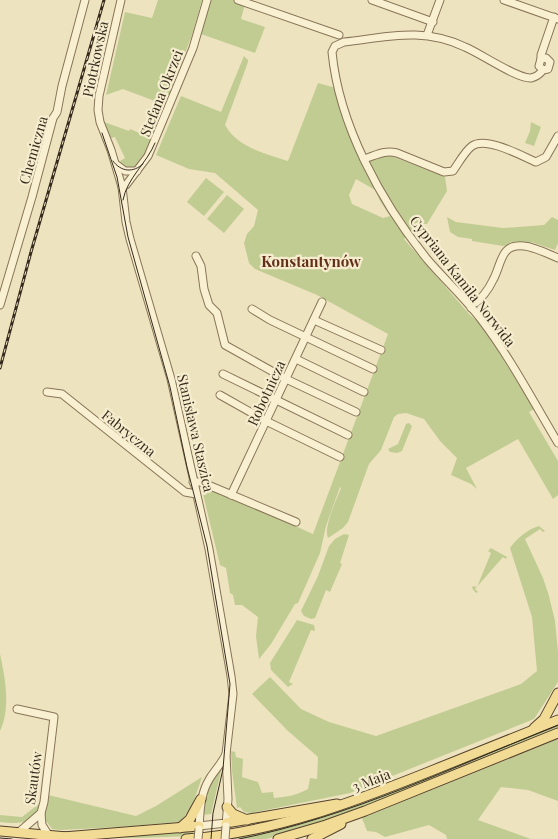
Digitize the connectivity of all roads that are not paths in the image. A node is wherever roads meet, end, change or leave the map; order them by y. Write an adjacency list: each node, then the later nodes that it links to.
1 (85, 0): 20 (street, Chemiczna)
2 (121, 0): 12 (street, Piotrkowska)
3 (207, 0): 16 (street, Stefana Okrzei)
4 (238, 0): 10 (street)
5 (372, 0): 9 (street)
6 (440, 0): 9 (street)
7 (504, 0): 8 (street)
8 (556, 18): 11 (street)
9 (433, 22): 11 (street)
10 (339, 35)
11 (428, 35): 14 (street, Cypriana Kamila Norwida)
12 (101, 124): 15 (street, Stanisława Staszica)
13 (558, 136): 14 (street)
14 (364, 159): 23 (street, Cypriana Kamila Norwida)
15 (117, 165): 16 (street); 17 (street, Stanisława Staszica)
16 (137, 171): 17 (street, Stefana Okrzei)
17 (122, 186): 40 (street, Stanisława Staszica)
18 (196, 256): 30 (street)
19 (558, 258): 23 (street)
20 (1, 300)
21 (322, 302): 24 (street, Robotnicza)
22 (252, 308): 25 (street)
23 (471, 308): 38 (street, Cypriana Kamila Norwida)
24 (314, 320): 25 (street, Robotnicza); 26 (street)
25 (306, 338): 27 (street, Robotnicza); 28 (street)
26 (381, 350)
27 (296, 359): 30 (street, Robotnicza); 32 (street)
28 (373, 369)
29 (223, 374): 34 (street)
30 (286, 379): 34 (street, Robotnicza); 35 (street)
31 (47, 392): 41 (street, Fabryczna)
32 (364, 392)
33 (220, 395): 36 (street)
34 (276, 400): 36 (street, Robotnicza); 37 (street)
35 (356, 412)
36 (266, 421): 39 (street); 42 (street, Robotnicza)
37 (348, 435)
38 (558, 443)
39 (340, 457)
40 (193, 482): 41 (street, Stanisława Staszica); 42 (street)
41 (196, 494): 51 (street, Stanisława Staszica)
42 (231, 495): 43 (street)
43 (296, 522)
44 (558, 693): 47 (main road)
45 (18, 709): 56 (street, Skautów)
46 (557, 720): 47 (main road, 3 Maja)
47 (530, 731): 53 (main road, 3 Maja)
48 (558, 733): 50 (main road, 3 Maja)
49 (558, 738): 50 (main road)
50 (528, 745): 55 (main road, 3 Maja)
51 (226, 754): 52 (street, Stanisława Staszica); 54 (street, Stanisława Staszica)
52 (201, 799): 59 (street, Stanisława Staszica); 60 (main road)
53 (355, 801): 57 (main road); 66 (main road, 3 Maja)
54 (228, 807): 57 (main road); 58 (street, Stanisława Staszica)
55 (365, 811): 69 (main road, 3 Maja); 70 (main road)
56 (41, 813): 62 (street, Skautów); 63 (street)
57 (247, 820): 58 (main road)
58 (226, 824): 59 (street); 68 (street, bridge)
59 (199, 827): 60 (main road); 67 (street, Stanisława Staszica, bridge)
60 (180, 828): 64 (main road)
61 (0, 831): 62 (main road)
62 (18, 833): 63 (main road)
63 (49, 836): 64 (main road)
64 (66, 838): 65 (main road)
65 (94, 839)
66 (186, 839)
67 (198, 839)
68 (225, 839)
69 (278, 839)
70 (312, 839)

